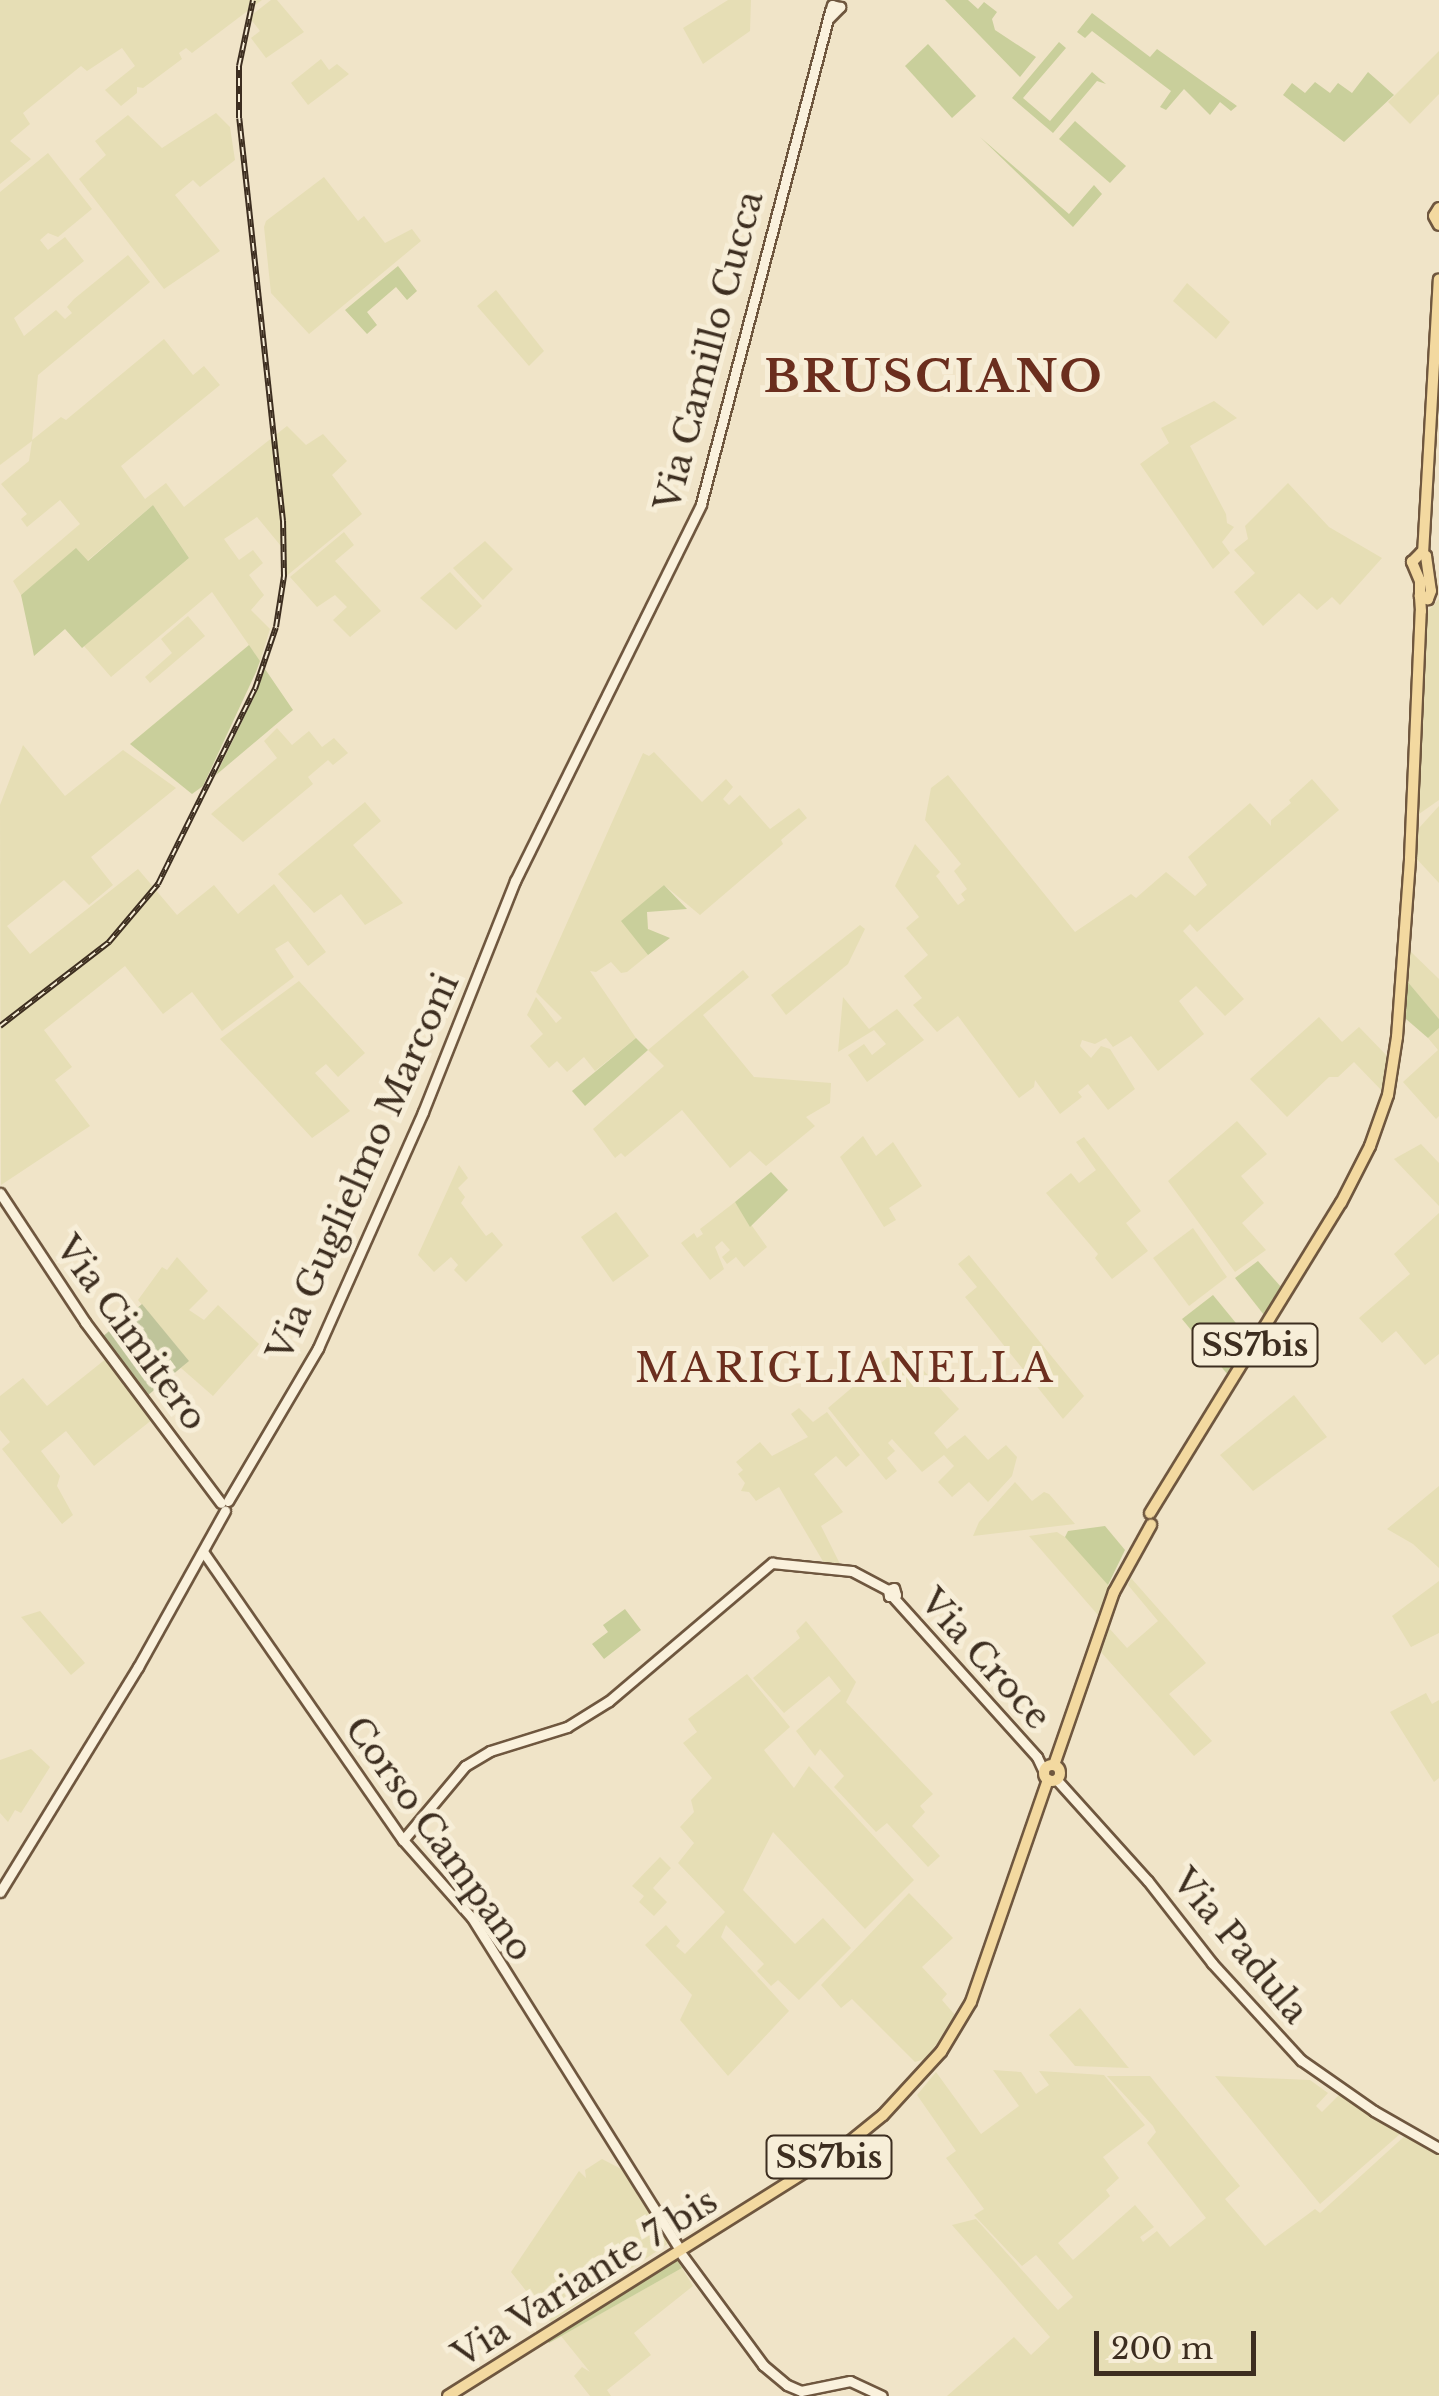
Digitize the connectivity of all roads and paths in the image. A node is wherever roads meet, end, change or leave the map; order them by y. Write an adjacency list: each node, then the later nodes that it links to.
1 (833, 8): 6 (street, Via Camillo Cucca)
2 (1439, 208): 3 (main road)
3 (1438, 226)
4 (1439, 279): 5 (main road, SS7bis)
5 (1430, 594): 10 (main road, Via Variante 7 bis / SS7bis)
6 (531, 845): 8 (street, Via Guglielmo Marconi)
7 (0, 1194): 8 (street, Via Cimitero)
8 (225, 1505): 9 (street, Via Guglielmo Marconi)
9 (204, 1553): 11 (street, Corso Campano); 12 (street, Via Guglielmo Marconi)
10 (1051, 1772): 11 (street, Via Croce); 13 (street, Via Padula); 14 (main road, Via Variante 7 bis / SS7bis)
11 (403, 1840): 15 (street, Corso Campano)
12 (0, 1892)
13 (1439, 2148)
14 (448, 2396)
15 (882, 2396)

